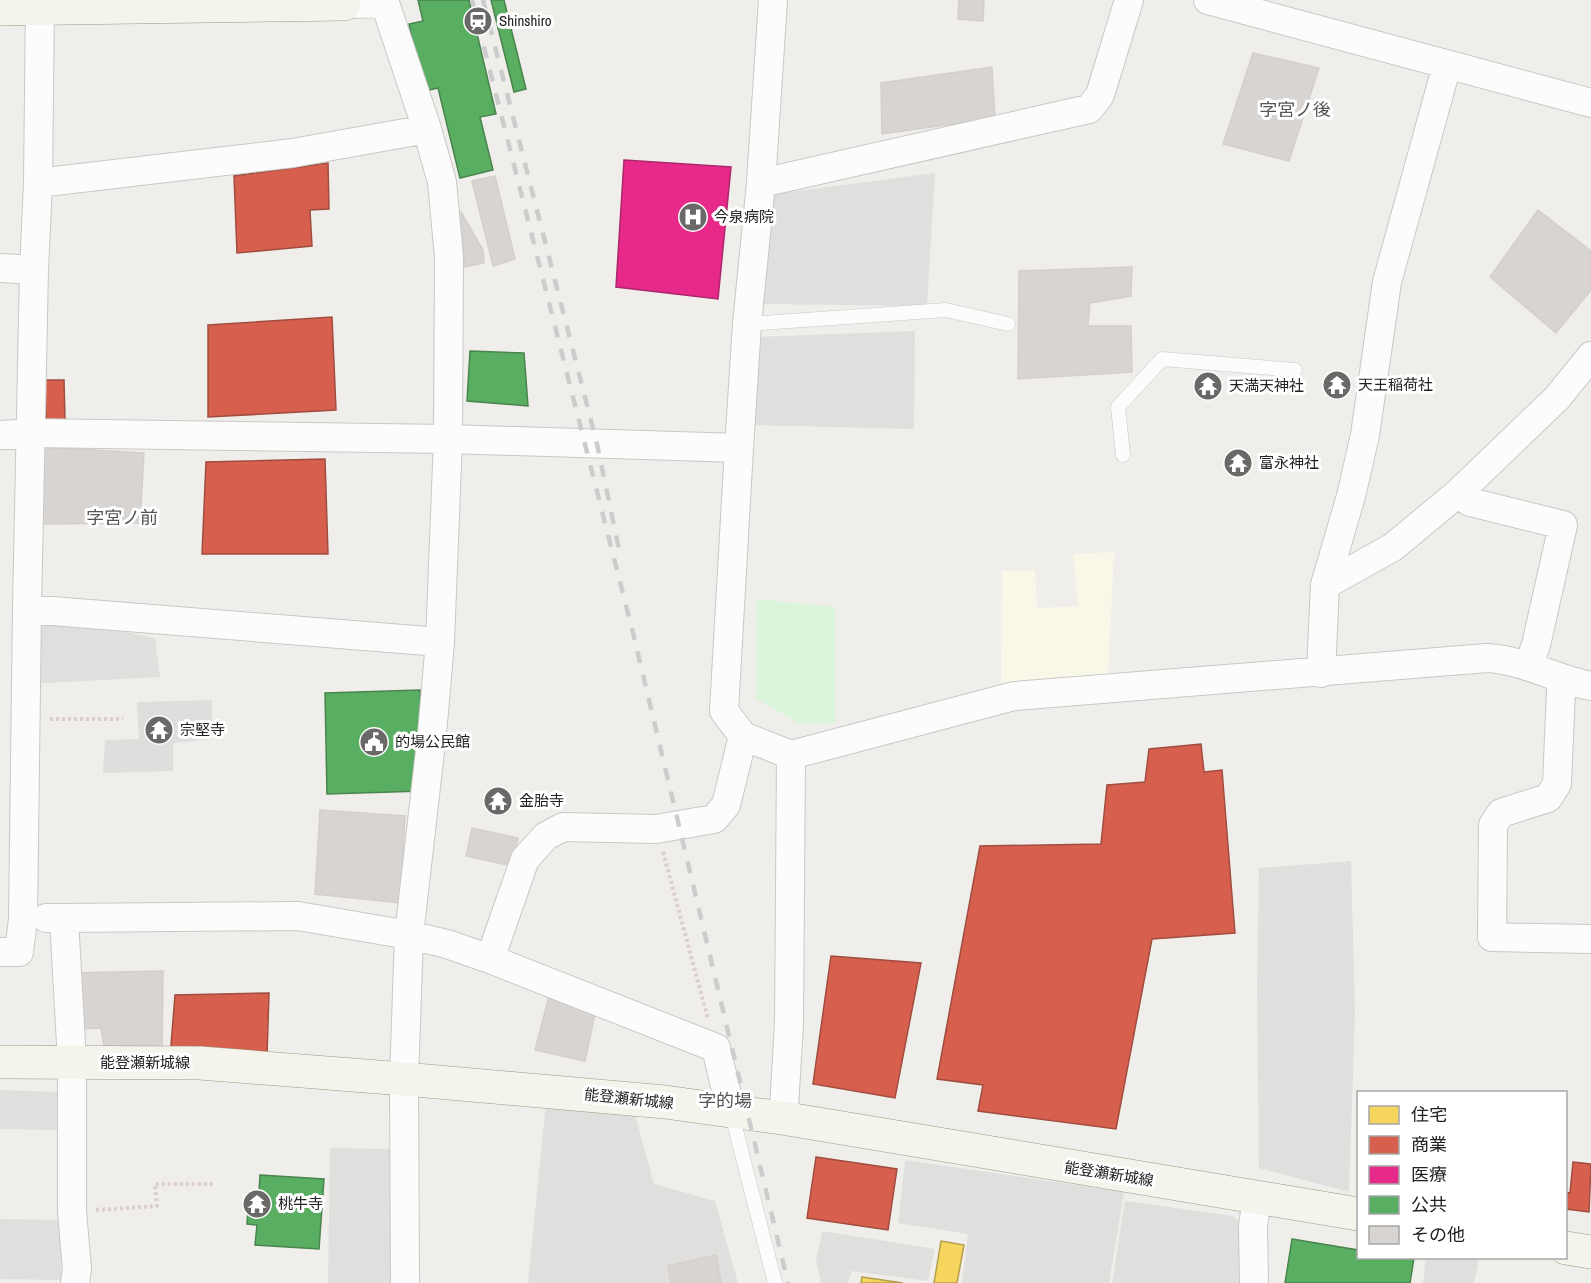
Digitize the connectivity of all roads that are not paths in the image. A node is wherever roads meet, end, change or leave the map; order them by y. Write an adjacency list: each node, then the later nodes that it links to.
1 (773, 0): 11 (street)
2 (1129, 0): 11 (street)
3 (1208, 0): 7 (street)
4 (344, 2): 5 (main road); 9 (street)
5 (40, 4): 6 (main road); 10 (street)
6 (0, 9)
7 (1448, 65): 8 (street); 24 (street)
8 (1591, 103)
9 (427, 129): 10 (street); 20 (street)
10 (38, 183): 13 (street)
11 (761, 183): 14 (street)
12 (0, 268): 13 (street)
13 (33, 270): 18 (street)
14 (747, 324): 15 (lane); 21 (street)
15 (1008, 324)
16 (1591, 356): 23 (street)
17 (1295, 370): 22 (lane)
18 (31, 433): 19 (street); 20 (street); 25 (street)
19 (0, 435)
20 (448, 439): 21 (street); 26 (street)
21 (738, 448): 30 (street)
22 (1123, 455)
23 (1458, 494): 24 (street); 27 (street)
24 (1325, 585): 28 (street)
25 (27, 609): 26 (street); 33 (street)
26 (440, 642): 34 (street)
27 (1528, 666): 28 (street); 29 (street)
28 (1321, 673): 31 (street)
29 (1578, 683): 35 (street)
30 (743, 736): 31 (street); 37 (street)
31 (791, 755): 42 (street)
32 (63, 918): 33 (street); 34 (street); 39 (street)
33 (23, 919): 36 (street)
34 (409, 935): 37 (street); 40 (street)
35 (1591, 939)
36 (0, 952)
37 (490, 959): 41 (street)
38 (0, 1062): 39 (main road, 能登瀬新城線)
39 (72, 1062): 40 (main road, 能登瀬新城線); 47 (street)
40 (404, 1079): 41 (main road, 能登瀬新城線); 48 (street)
41 (731, 1111): 42 (main road, 能登瀬新城線); 49 (lane)
42 (782, 1118): 43 (main road, 能登瀬新城線)
43 (1257, 1198): 44 (main road, 能登瀬新城線); 50 (street)
44 (1357, 1214)
45 (1567, 1248): 46 (main road)
46 (1591, 1252)
47 (75, 1283)
48 (405, 1283)
49 (775, 1283)
50 (1254, 1283)

